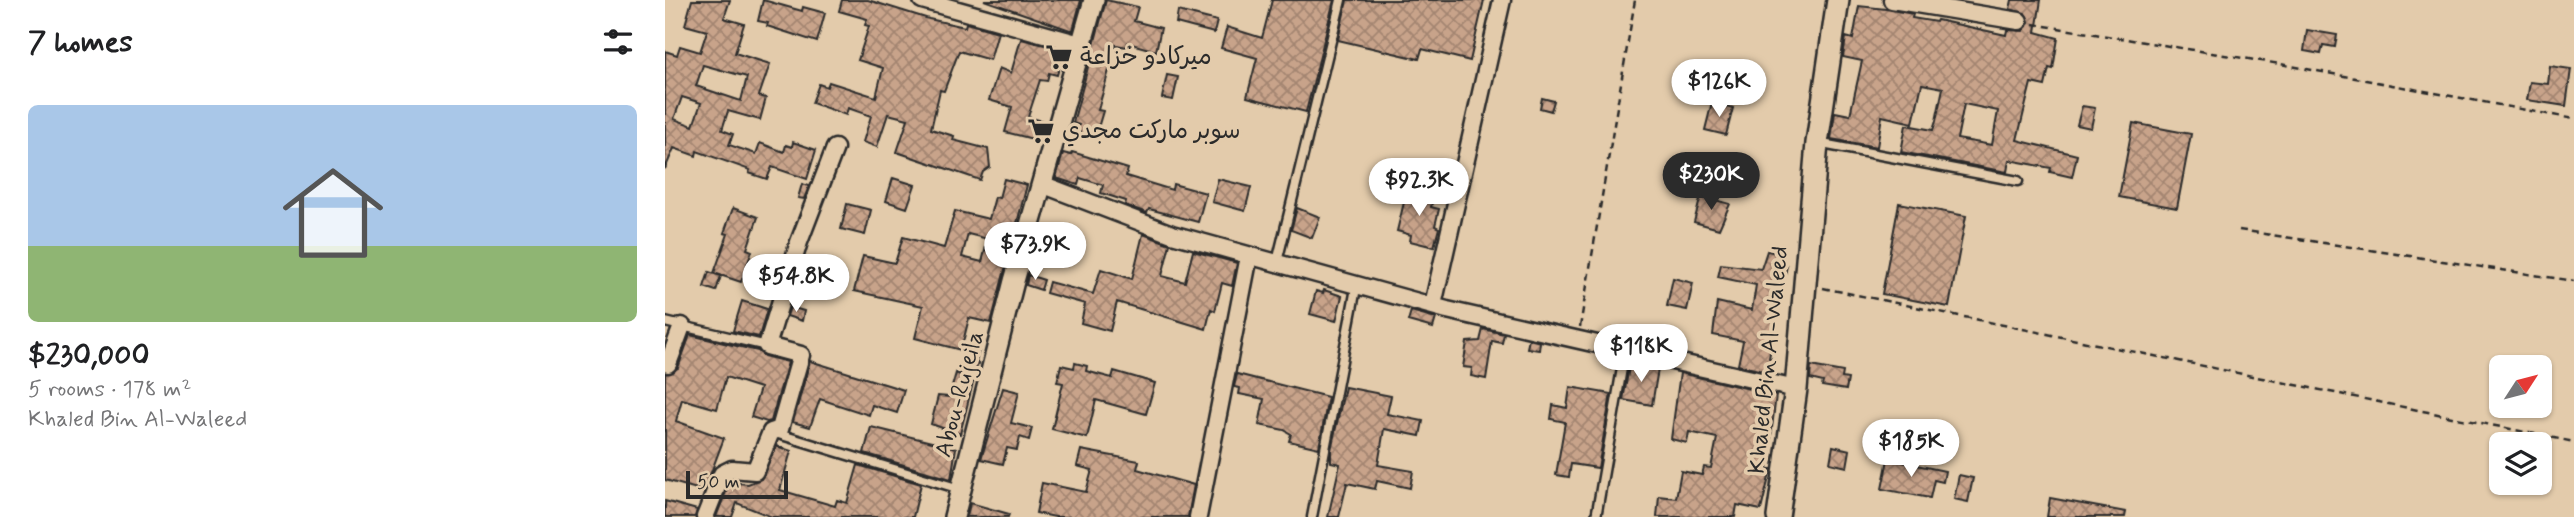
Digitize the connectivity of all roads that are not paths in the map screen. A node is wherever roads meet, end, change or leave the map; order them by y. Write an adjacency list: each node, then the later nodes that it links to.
1 (922, 0): 8 (street)
2 (1094, 0): 8 (street, Abou-Rujeila)
3 (1341, 0): 14 (lane)
4 (1502, 0): 16 (street)
5 (1838, 0): 9 (main road, Khaled Bin Al-Waleed)
6 (1892, 0): 7 (street)
7 (2019, 22)
8 (1080, 44): 12 (street, Abou-Rujeila)
9 (1817, 143): 11 (lane); 22 (main road, Khaled Bin Al-Waleed)
10 (835, 148): 19 (street)
11 (2018, 181)
12 (1044, 185): 13 (street); 24 (street, Abou-Rujeila)
13 (1249, 256): 14 (street); 27 (street)
14 (1277, 262): 15 (street)
15 (1357, 283): 16 (street); 28 (lane)
16 (1433, 305): 20 (street)
17 (665, 322): 18 (lane)
18 (682, 326): 19 (lane); 21 (street)
19 (767, 345): 23 (street)
20 (1625, 351): 22 (street); 29 (lane)
21 (665, 363)
22 (1796, 389): 30 (main road, Khaled Bin Al-Waleed)
23 (771, 432): 24 (lane); 25 (street)
24 (960, 489): 26 (street, Abou-Rujeila)
25 (705, 517)
26 (954, 517)
27 (1198, 517)
28 (1312, 517)
29 (1596, 517)
30 (1778, 517)

